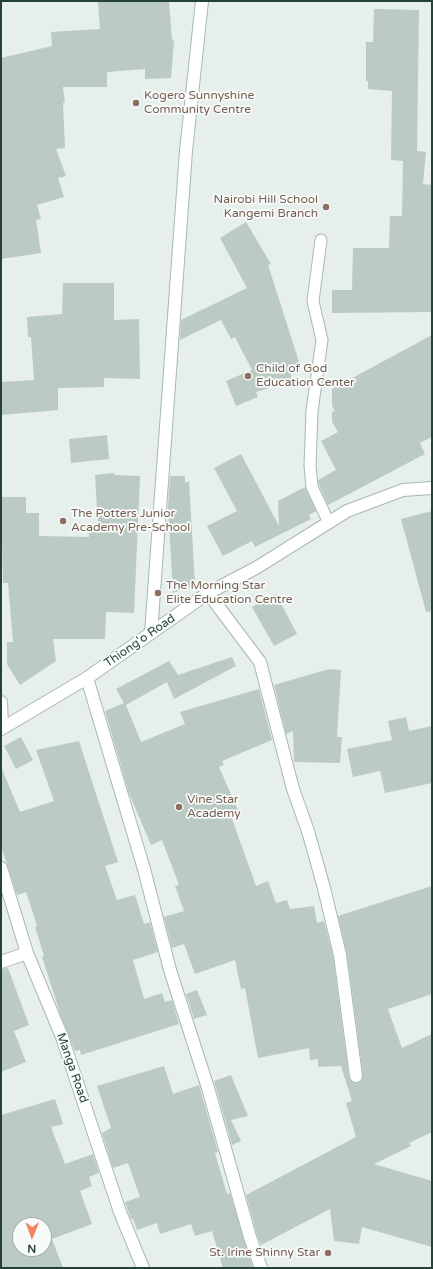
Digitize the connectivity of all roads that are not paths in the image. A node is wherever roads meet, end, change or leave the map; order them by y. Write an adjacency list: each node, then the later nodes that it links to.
1 (202, 1): 6 (street)
2 (321, 240): 4 (lane)
3 (432, 488): 4 (street, Thiong'o Road)
4 (329, 523): 5 (street, Thiong'o Road)
5 (208, 593): 6 (street, Thiong'o Road); 13 (street)
6 (151, 633): 7 (street, Thiong'o Road)
7 (87, 678): 9 (street, Thiong'o Road); 15 (street)
8 (1, 702): 9 (street)
9 (2, 728)
10 (1, 868): 11 (street, Manga Road)
11 (27, 953): 12 (street); 14 (street, Manga Road)
12 (1, 962)
13 (356, 1076)
14 (142, 1268)
15 (261, 1268)

